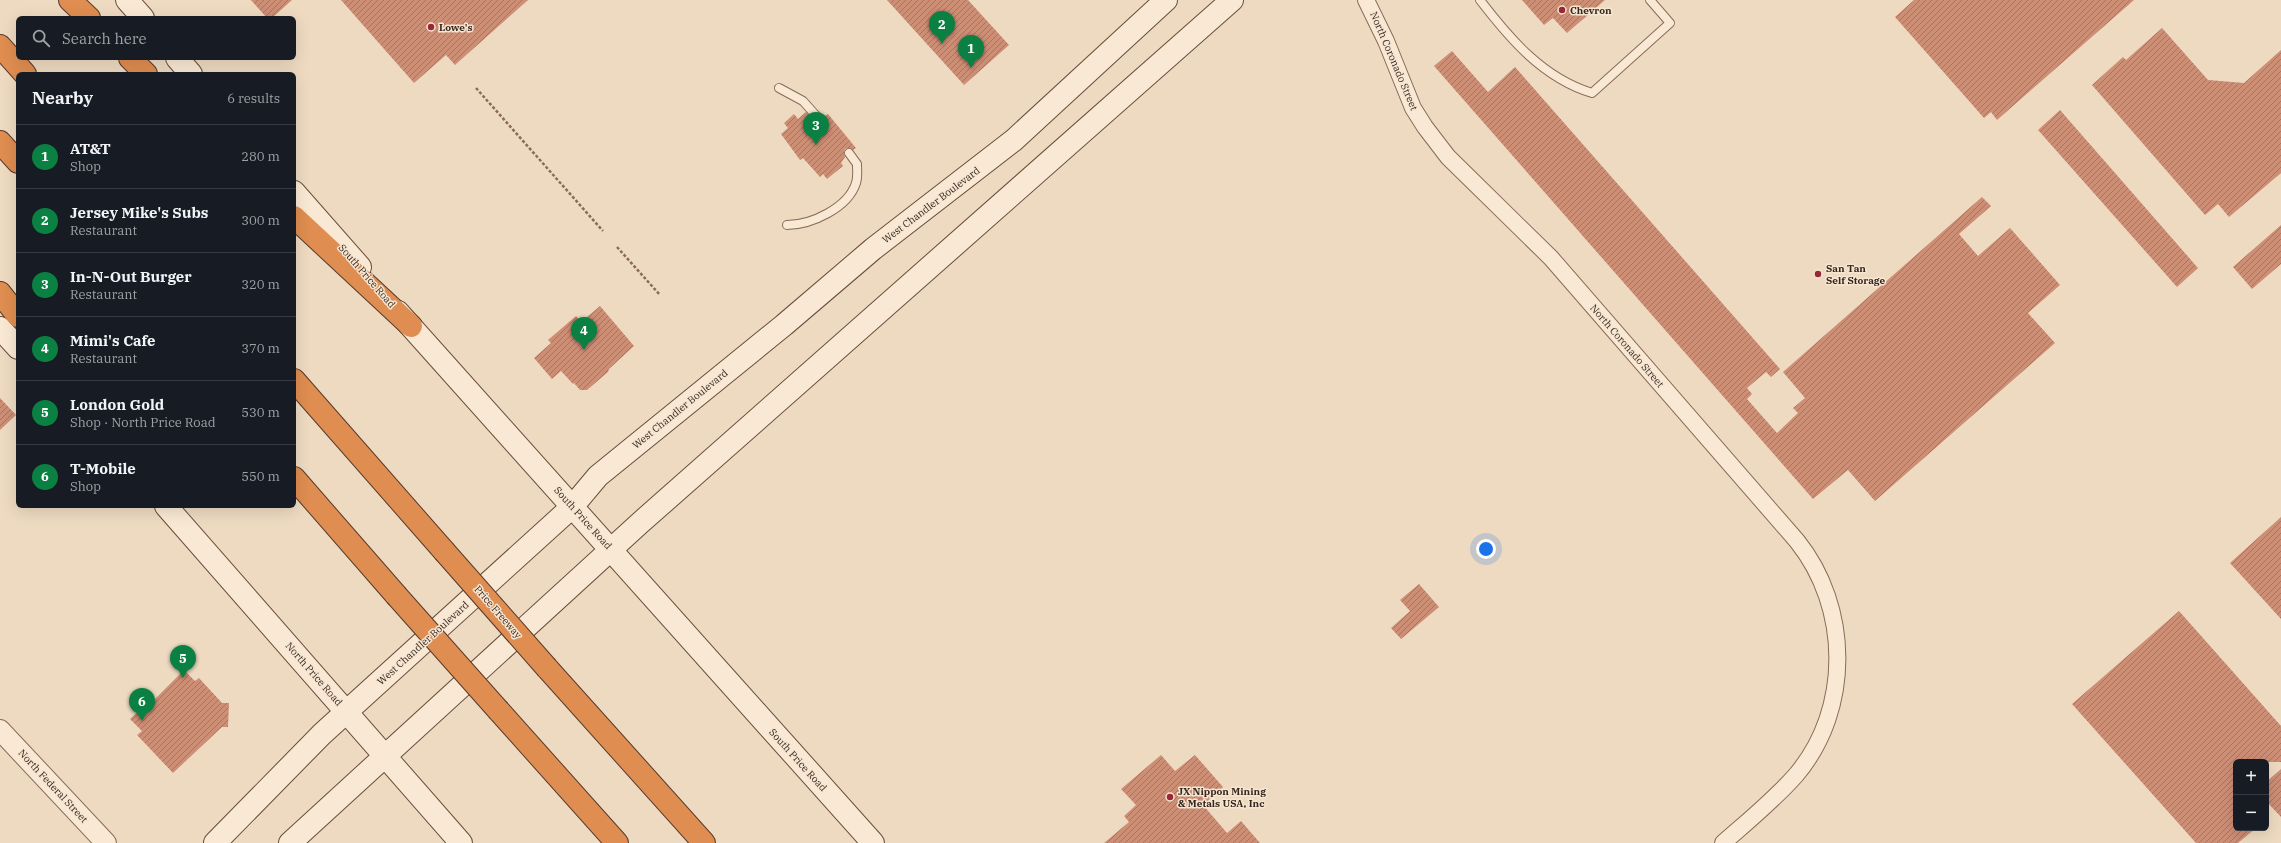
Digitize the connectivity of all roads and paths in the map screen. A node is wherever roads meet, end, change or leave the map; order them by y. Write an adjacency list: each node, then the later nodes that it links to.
1 (70, 0): 8 (highway)
2 (127, 0): 9 (main road)
3 (1166, 0): 35 (main road, West Chandler Boulevard)
4 (1232, 0): 37 (main road)
5 (1366, 0): 48 (street, North Coronado Street)
6 (1480, 0): 7 (lane)
7 (1650, 0)
8 (87, 16)
9 (141, 16)
10 (0, 46): 13 (highway)
11 (132, 60): 14 (highway)
12 (179, 60): 15 (main road)
13 (23, 72)
14 (144, 72)
15 (189, 72)
16 (476, 88): 25 (path)
17 (779, 88): 18 (lane)
18 (820, 120)
19 (0, 142): 21 (highway)
20 (849, 153): 24 (lane)
21 (16, 160)
22 (296, 194): 30 (main road, South Price Road)
23 (296, 219): 30 (highway)
24 (787, 225)
25 (603, 231)
26 (617, 247): 28 (path)
27 (0, 293): 29 (highway)
28 (660, 295)
29 (16, 313)
30 (411, 326): 35 (main road, South Price Road)
31 (0, 328): 32 (main road)
32 (16, 346)
33 (296, 382): 46 (highway, Price Freeway, bridge)
34 (296, 480): 45 (highway, bridge)
35 (572, 507): 37 (main road, South Price Road); 38 (main road, West Chandler Boulevard)
36 (168, 508): 38 (main road, North Price Road)
37 (611, 550): 40 (main road); 47 (main road, South Price Road)
38 (347, 712): 40 (main road, North Price Road); 42 (main road, West Chandler Boulevard)
39 (0, 730): 41 (street, North Federal Street)
40 (386, 756): 43 (main road); 44 (main road, North Price Road)
41 (106, 843)
42 (216, 843)
43 (290, 843)
44 (461, 843)
45 (617, 843)
46 (704, 843)
47 (873, 843)
48 (1722, 843)

